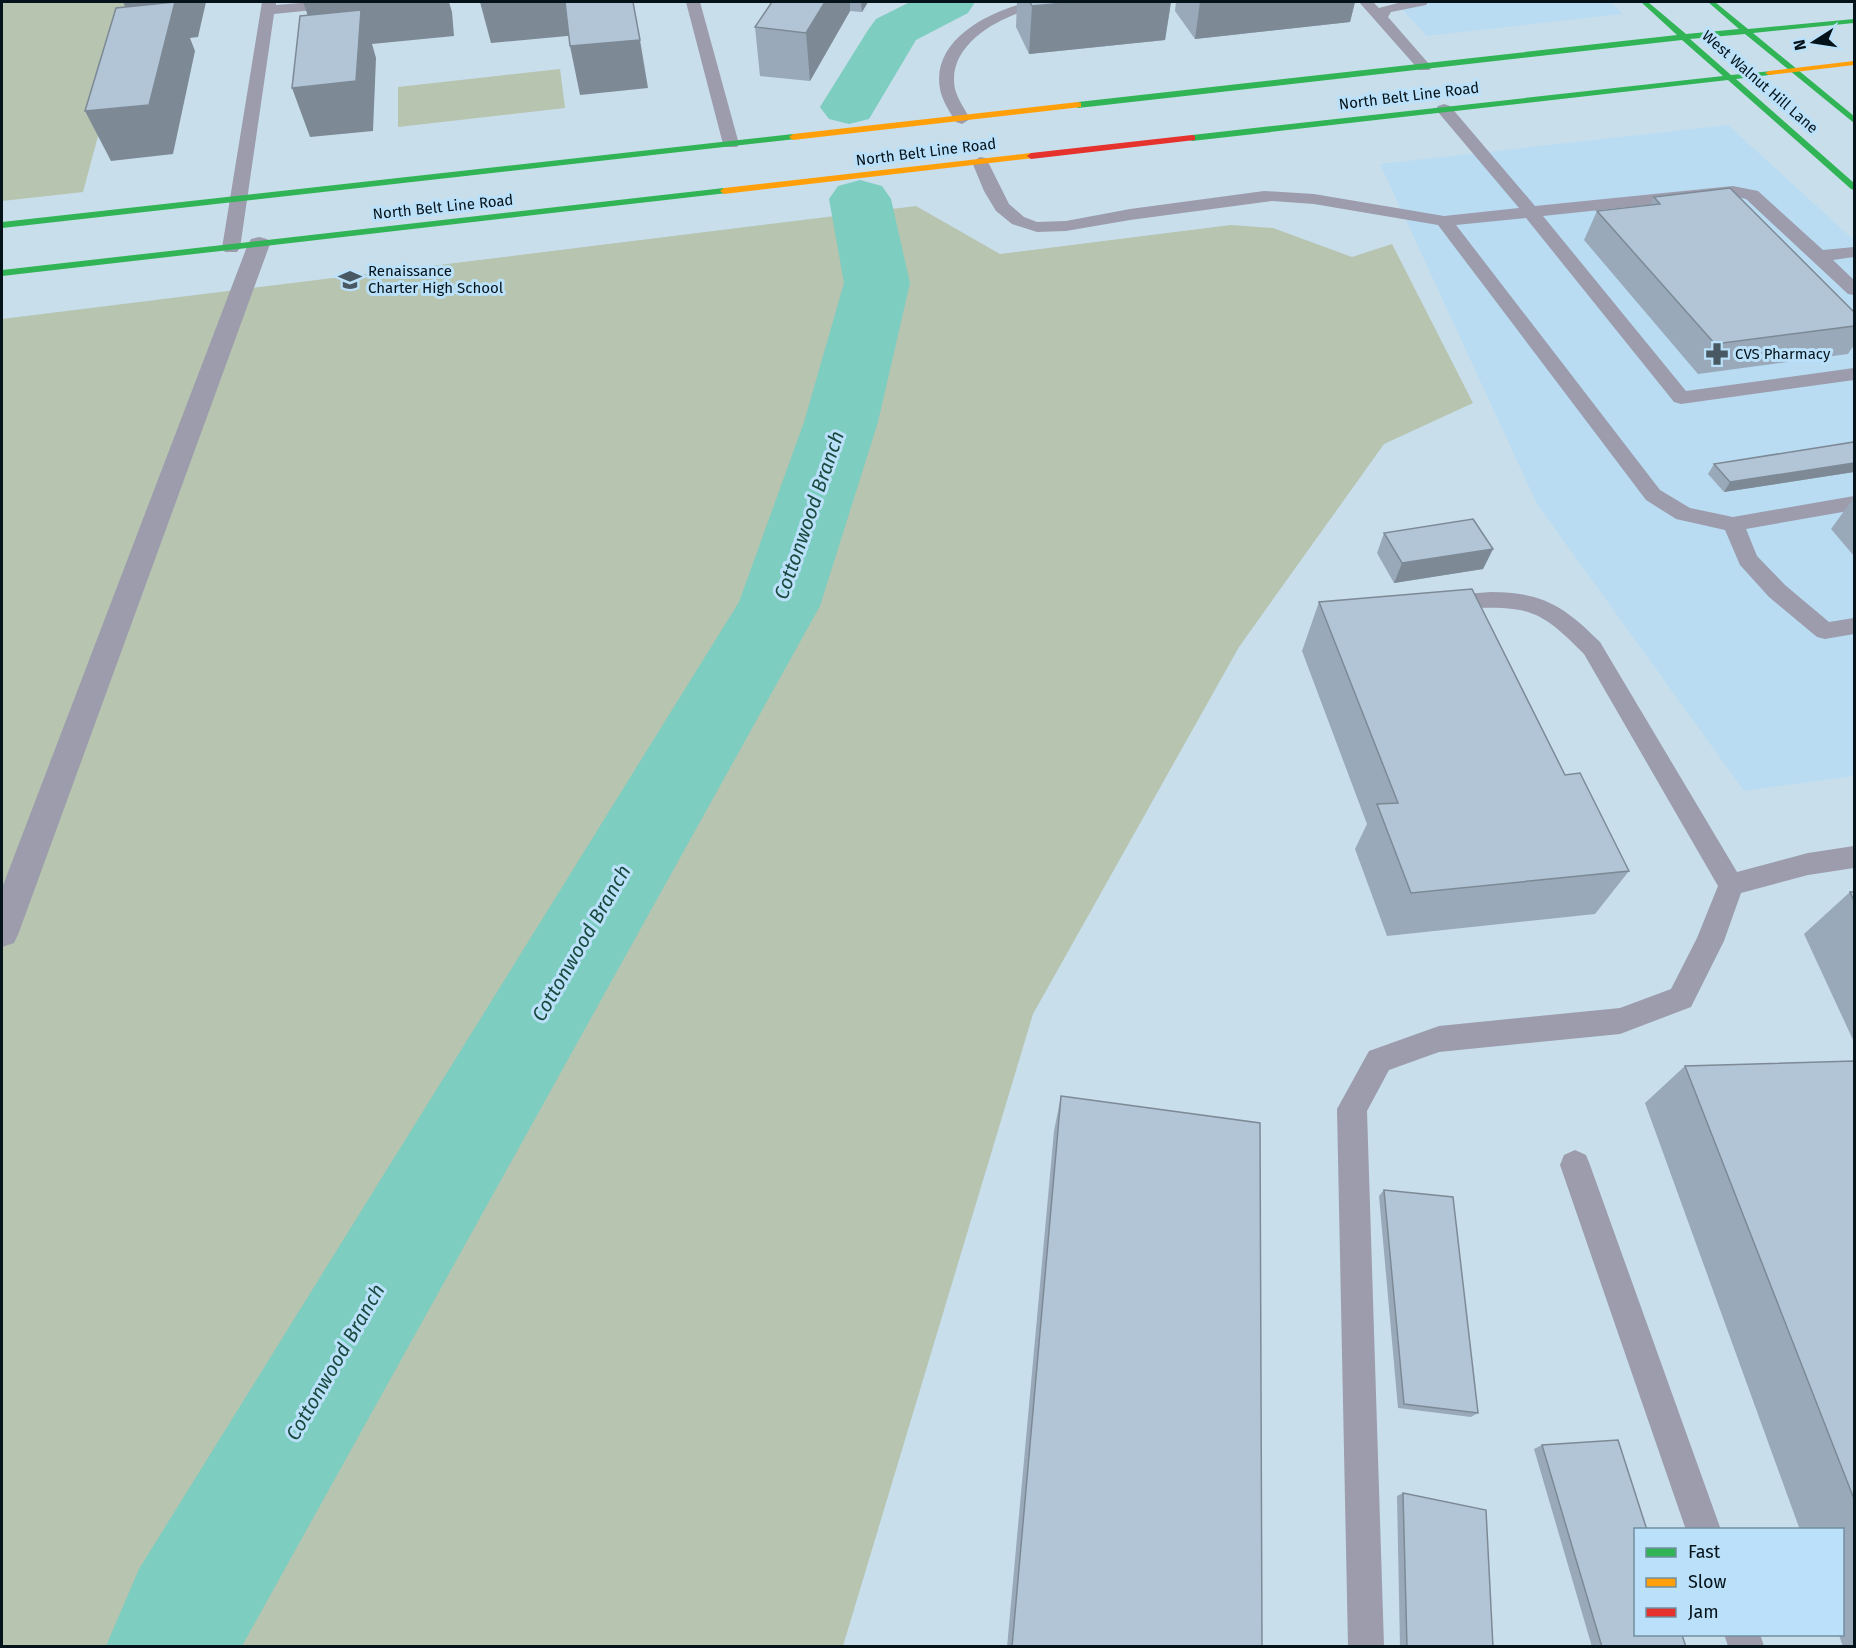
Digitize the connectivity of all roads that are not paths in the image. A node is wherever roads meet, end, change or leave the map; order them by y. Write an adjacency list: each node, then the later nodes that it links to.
1 (353, 2): 8 (lane)
2 (693, 2): 20 (lane)
3 (1051, 2): 19 (lane)
4 (1366, 2): 9 (lane)
5 (1421, 2): 9 (lane)
6 (1644, 2): 12 (main road, West Walnut Hill Lane)
7 (1711, 2): 11 (main road, West Walnut Hill Lane)
8 (268, 6): 23 (lane)
9 (1380, 18): 14 (lane)
10 (1854, 21): 11 (main road, North Belt Line Road)
11 (1747, 31): 12 (main road, North Belt Line Road); 15 (main road, West Walnut Hill Lane)
12 (1684, 38): 14 (main road, North Belt Line Road); 16 (main road, West Walnut Hill Lane)
13 (1854, 63): 15 (main road, North Belt Line Road)
14 (1424, 67): 19 (main road, North Belt Line Road)
15 (1793, 69): 16 (main road, North Belt Line Road); 18 (main road, West Walnut Hill Lane)
16 (1728, 76): 17 (main road, North Belt Line Road); 22 (main road, West Walnut Hill Lane)
17 (1444, 109): 21 (main road, North Belt Line Road); 24 (lane)
18 (1854, 120)
19 (965, 124): 20 (main road, North Belt Line Road)
20 (731, 144): 23 (main road, North Belt Line Road)
21 (978, 156): 25 (lane); 27 (main road, North Belt Line Road)
22 (1854, 187)
23 (237, 198): 26 (main road, North Belt Line Road); 28 (lane)
24 (1531, 212): 25 (lane); 30 (lane); 33 (lane)
25 (1444, 221): 35 (lane)
26 (2, 225)
27 (259, 244): 28 (main road, North Belt Line Road); 40 (street)
28 (231, 248): 31 (main road, North Belt Line Road)
29 (1854, 252): 30 (lane)
30 (1819, 256): 32 (lane)
31 (2, 273)
32 (1854, 290)
33 (1854, 374)
34 (1854, 503): 35 (lane)
35 (1733, 524): 37 (lane)
36 (1427, 603): 39 (lane)
37 (1854, 626)
38 (1854, 857): 39 (lane)
39 (1731, 885): 43 (lane)
40 (2, 932)
41 (1575, 1165): 42 (lane)
42 (1703, 1528)
43 (1366, 1647)

